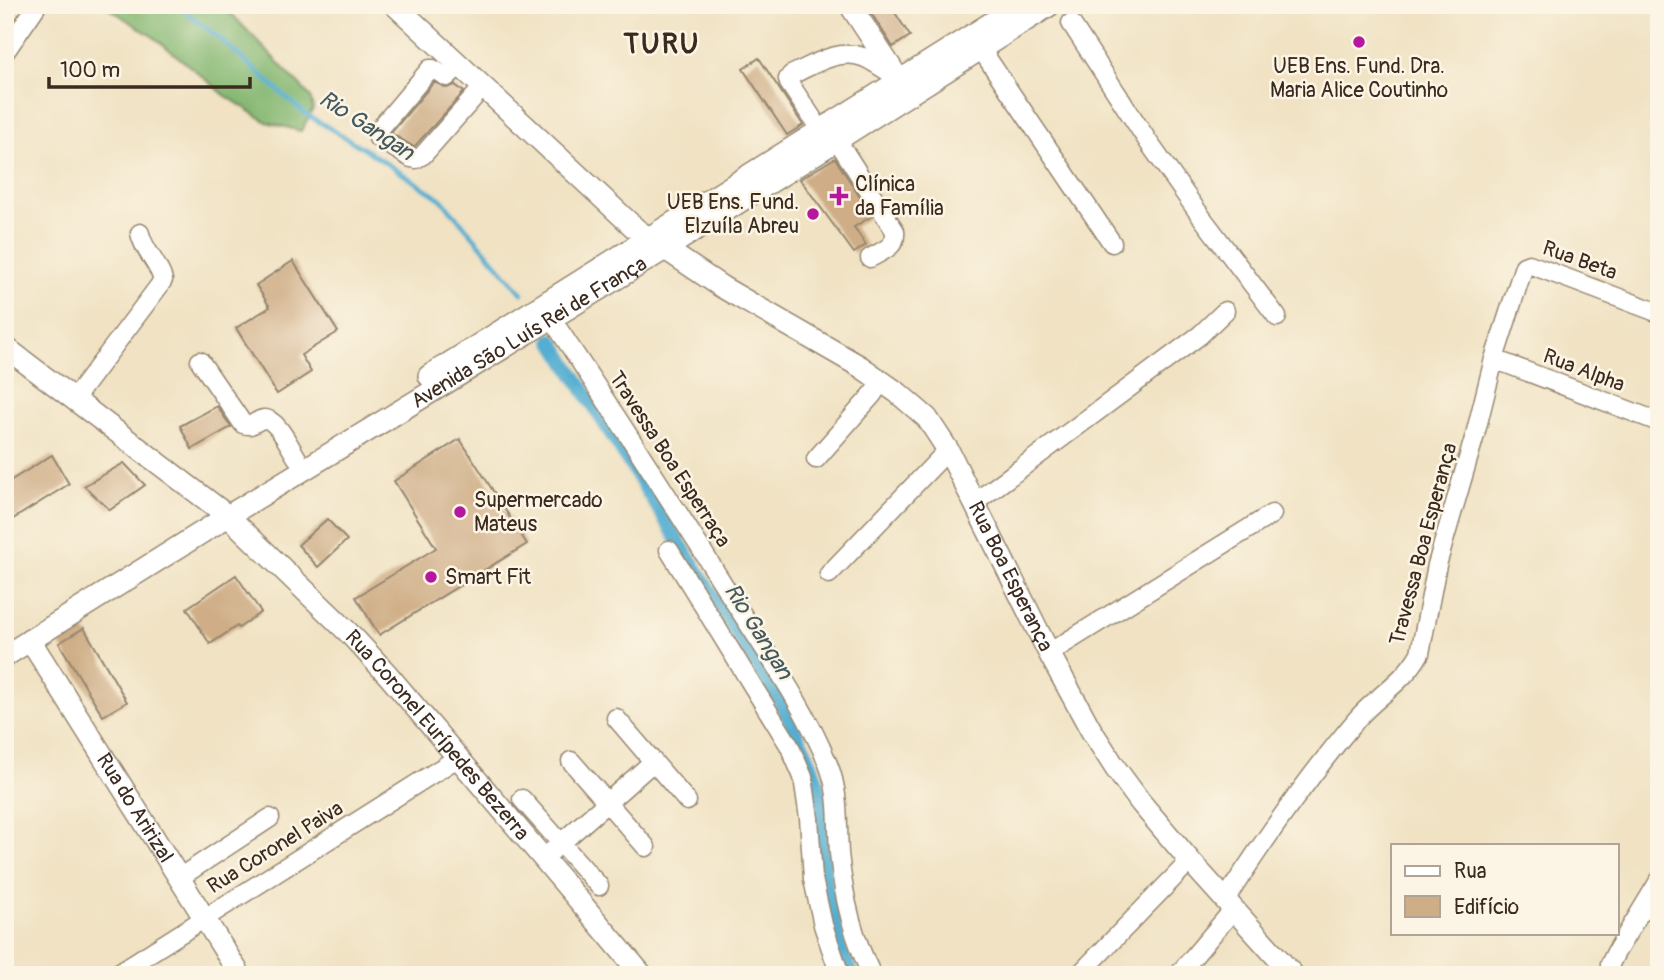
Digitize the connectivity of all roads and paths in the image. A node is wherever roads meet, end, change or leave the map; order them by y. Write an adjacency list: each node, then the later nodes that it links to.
1 (395, 5): 9 (main road, Rua Boa Esperança)
2 (850, 5): 10 (main road)
3 (1020, 5): 10 (main road, Avenida São Luís Rei de França)
4 (1050, 5): 7 (main road, Avenida São Luís Rei de França)
5 (36, 7): 8 (street)
6 (1070, 23): 20 (street)
7 (981, 49): 12 (main road, Avenida São Luís Rei de França); 14 (street)
8 (5, 52)
9 (460, 65): 11 (main road, Rua Boa Esperança); 11 (street)
10 (898, 79): 12 (main road, Avenida São Luís Rei de França); 12 (street)
11 (483, 87): 15 (main road, Rua Boa Esperança)
12 (829, 135): 15 (main road, Avenida São Luís Rei de França); 16 (street)
13 (140, 233): 26 (street)
14 (1112, 243)
15 (657, 244): 21 (main road, Avenida São Luís Rei de França); 25 (main road, Rua Boa Esperança); 29 (main road, Avenida São Luís Rei de França)
16 (870, 258)
17 (1525, 265): 19 (street, Rua Beta); 23 (street, Travessa Boa Esperança)
18 (1226, 311): 31 (street)
19 (1659, 313)
20 (1278, 317)
21 (551, 318): 32 (main road, Avenida São Luís Rei de França); 61 (street, Travessa Boa Esperraça)
22 (5, 347): 26 (main road, Rua Coronel Eurípedes Bezerra)
23 (1494, 359): 27 (street, Rua Alpha); 55 (street, Travessa Boa Esperança)
24 (200, 362): 29 (street)
25 (881, 381): 28 (main road, Rua Boa Esperança); 30 (street)
26 (74, 399): 32 (main road, Rua Coronel Eurípedes Bezerra)
27 (1659, 422)
28 (948, 450): 31 (main road, Rua Boa Esperança); 35 (street)
29 (297, 458): 32 (main road, Avenida São Luís Rei de França)
30 (817, 459)
31 (974, 503): 38 (main road, Rua Boa Esperança)
32 (222, 512): 36 (main road, Avenida São Luís Rei de França); 37 (main road, Avenida São Luís Rei de França); 41 (main road, Rua Coronel Eurípedes Bezerra)
33 (1272, 514): 38 (street)
34 (669, 550): 60 (street)
35 (829, 574)
36 (5, 639)
37 (30, 640): 39 (main road, Avenida São Luís Rei de França); 52 (main road, Rua do Aririzal)
38 (1049, 653): 51 (main road, Rua Boa Esperança)
39 (5, 656)
40 (616, 718): 43 (street)
41 (459, 757): 50 (main road, Rua Coronel Eurípedes Bezerra); 56 (street, Rua Coronel Paiva)
42 (571, 761): 46 (street)
43 (653, 762): 45 (street); 46 (street)
44 (523, 799): 48 (street)
45 (687, 801)
46 (607, 802): 48 (street); 49 (street)
47 (270, 818): 52 (street)
48 (561, 843): 50 (street); 54 (street)
49 (646, 847)
50 (544, 858): 57 (main road, Rua Coronel Eurípedes Bezerra)
51 (1191, 862): 55 (main road, Rua Boa Esperança); 62 (street)
52 (179, 878): 56 (main road, Rua do Aririzal)
53 (1659, 881): 65 (street)
54 (599, 886)
55 (1229, 905): 63 (street, Travessa Boa Esperança); 64 (main road, Rua Boa Esperança)
56 (204, 918): 58 (street, Rua Coronel Paiva); 59 (main road, Rua do Aririzal)
57 (640, 974)
58 (115, 975)
59 (240, 975)
60 (840, 975)
61 (872, 975)
62 (1079, 975)
63 (1178, 975)
64 (1293, 975)
65 (1611, 975)

